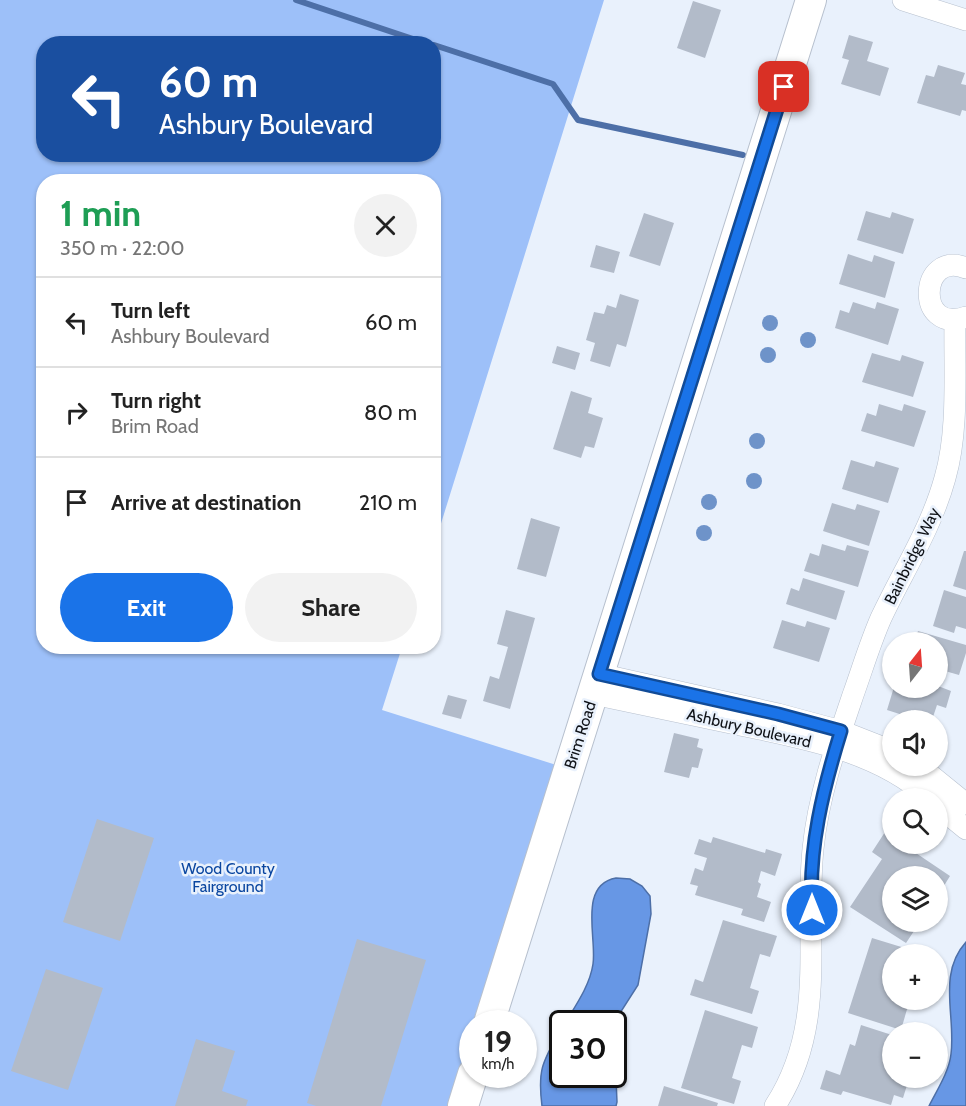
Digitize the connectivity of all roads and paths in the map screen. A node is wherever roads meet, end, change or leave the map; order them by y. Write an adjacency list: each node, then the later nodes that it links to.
1 (811, 0): 6 (street, Brim Road)
2 (903, 0): 3 (street)
3 (966, 20)
4 (966, 268): 5 (street, Bainbridge Way)
5 (960, 318): 7 (street, Bainbridge Way)
6 (596, 684): 7 (street, Ashbury Boulevard); 14 (street, Brim Road)
7 (838, 740): 8 (street, Ashbury Boulevard); 10 (street, Ashbury Boulevard); 17 (street, Bainbridge Way)
8 (882, 749)
9 (932, 776): 11 (street)
10 (917, 788)
11 (966, 804)
12 (948, 814): 13 (street)
13 (966, 829)
14 (493, 1010)
15 (469, 1088): 16 (street)
16 (463, 1106)
17 (775, 1106)

